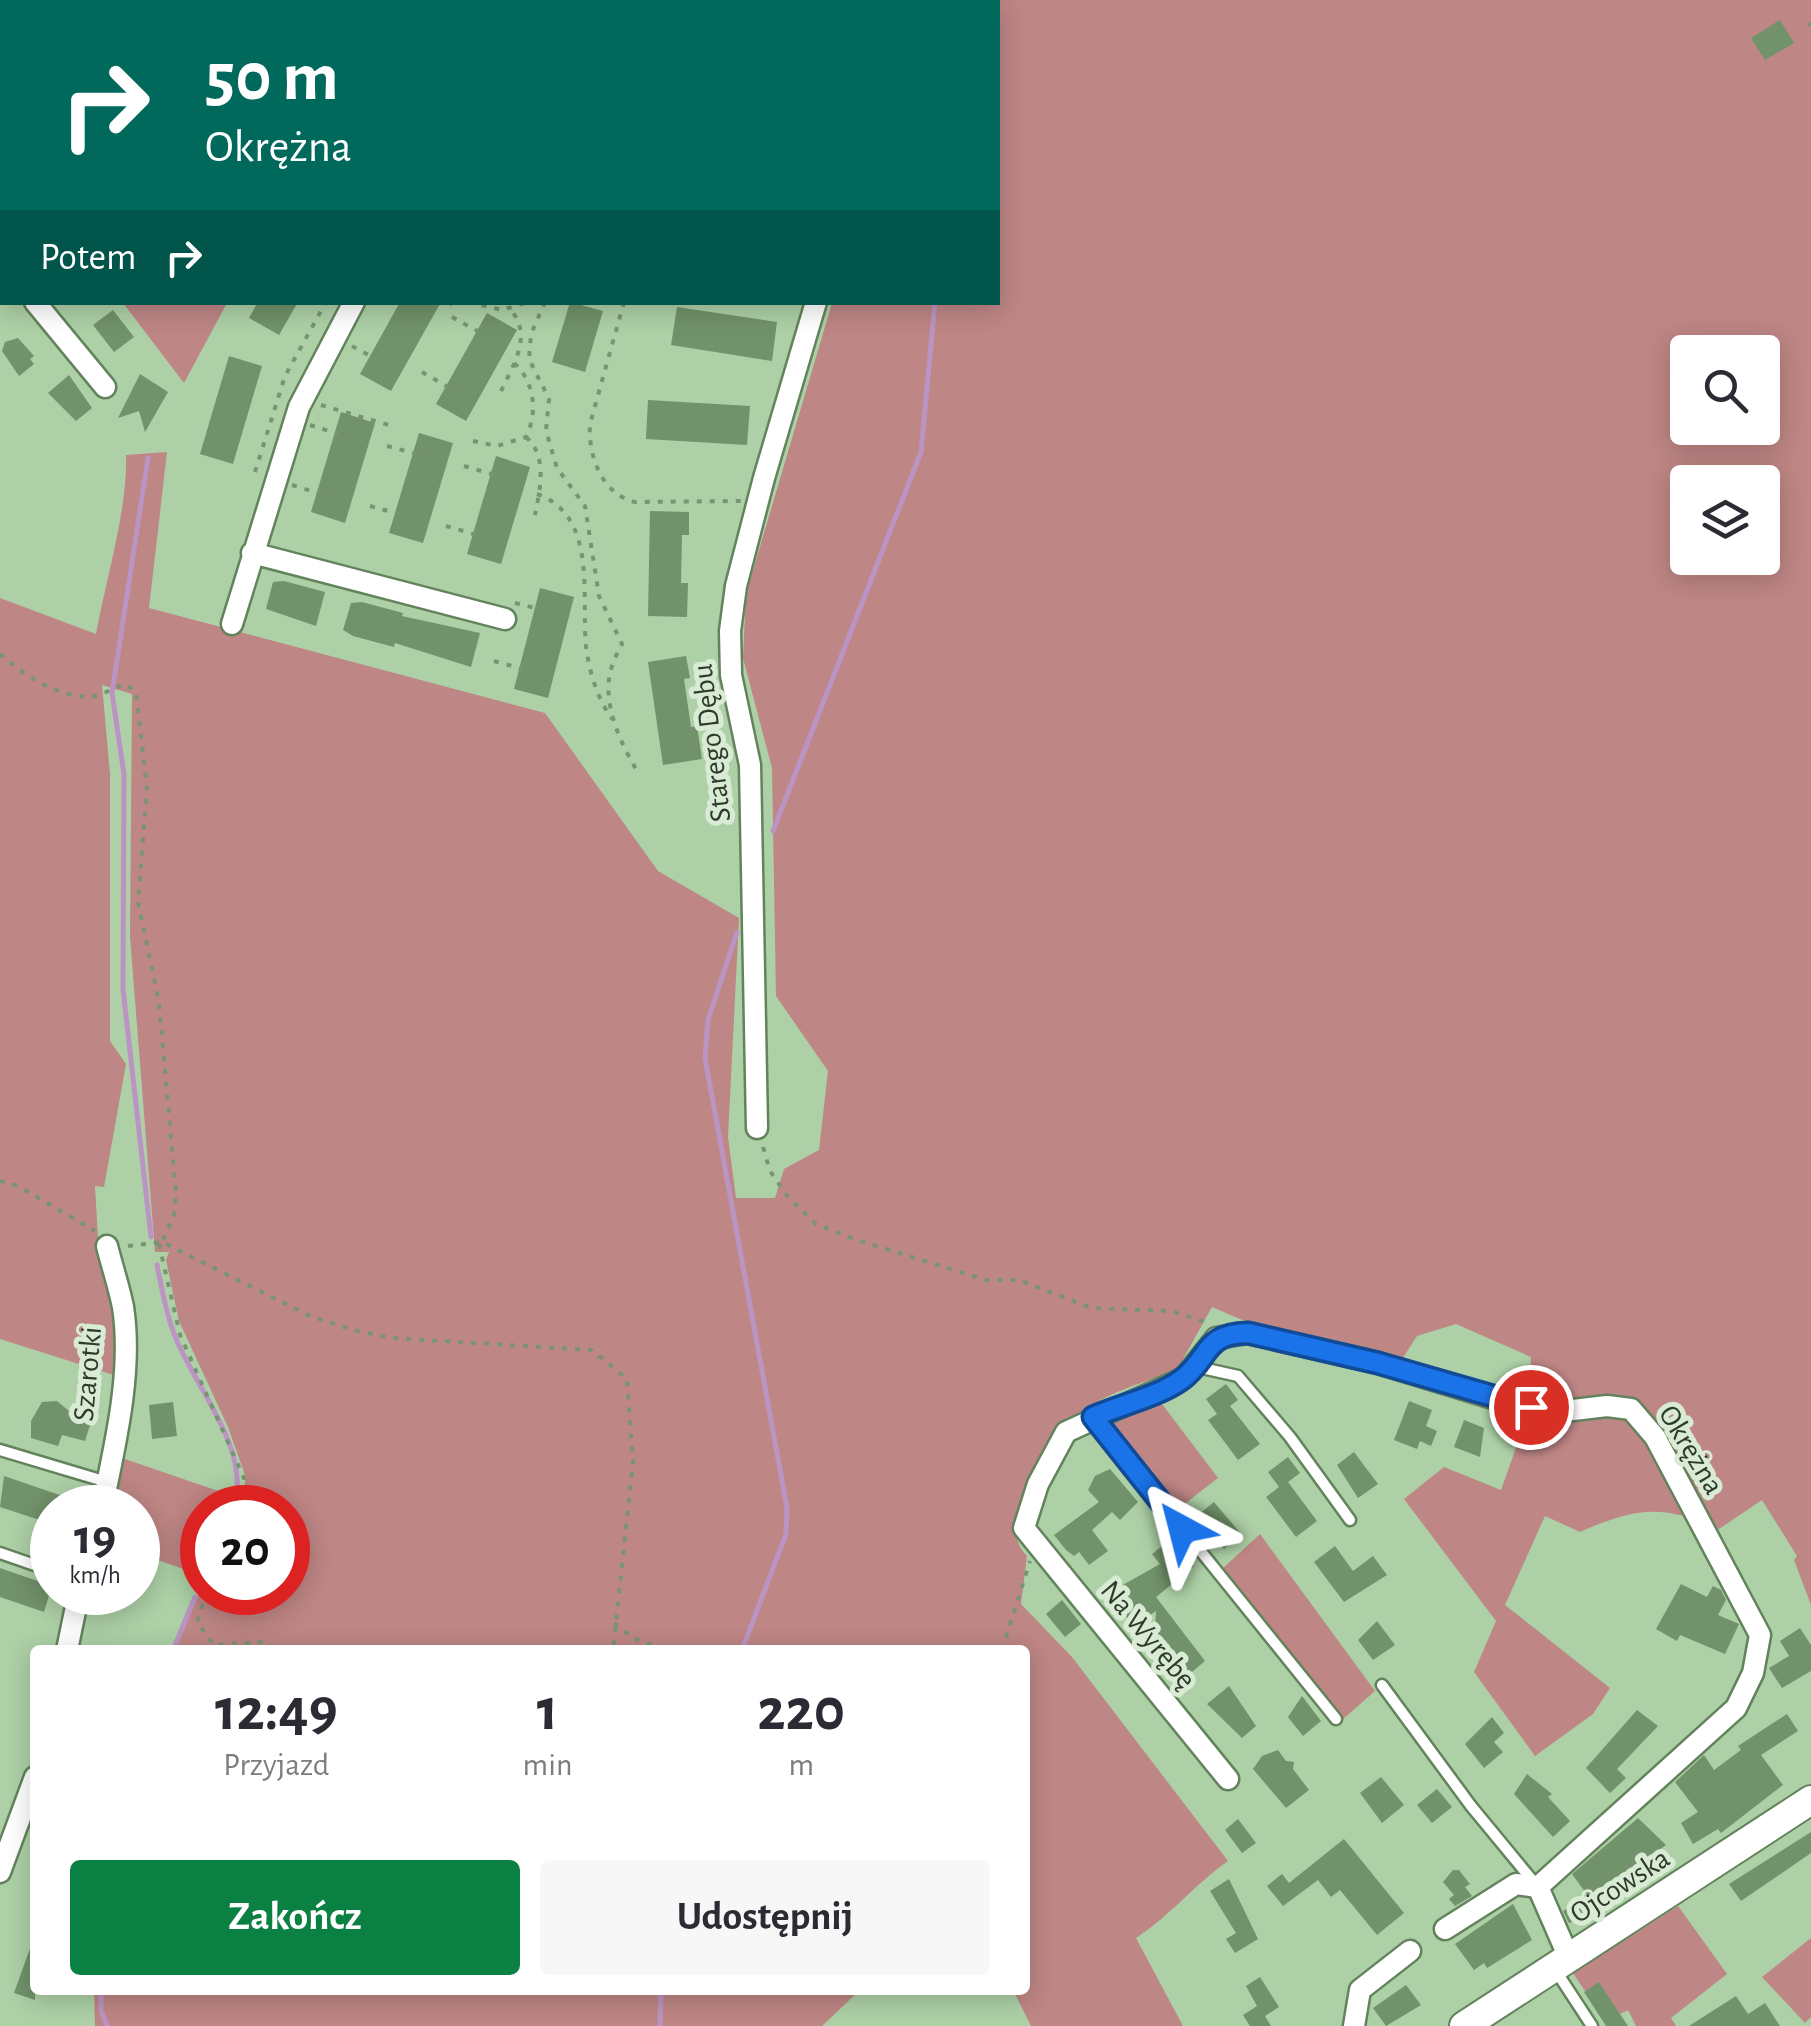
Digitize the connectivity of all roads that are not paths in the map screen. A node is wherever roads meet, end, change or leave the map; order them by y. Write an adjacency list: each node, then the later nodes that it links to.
1 (37, 305): 4 (street)
2 (352, 305): 5 (street)
3 (815, 305): 8 (street, Starego Dębu)
4 (105, 387)
5 (252, 553): 6 (street); 7 (street)
6 (508, 610)
7 (232, 624)
8 (756, 1128)
9 (107, 1246): 13 (street, Szarotki)
10 (1193, 1366): 11 (street); 15 (lane); 26 (street, Okrężna)
11 (1093, 1417): 21 (lane); 22 (street, Na Wyrębę)
12 (0, 1450): 13 (lane)
13 (107, 1482): 14 (street, Szarotki)
14 (106, 1485)
15 (1350, 1520)
16 (0, 1553): 17 (lane)
17 (30, 1563)
18 (74, 1615): 19 (street)
19 (68, 1645)
20 (1382, 1685): 26 (lane)
21 (1336, 1719)
22 (1228, 1779)
23 (30, 1790): 25 (street)
24 (1811, 1800): 29 (street, Ojcowska)
25 (0, 1872)
26 (1538, 1886): 27 (street, Okrężna); 29 (street)
27 (1444, 1929)
28 (1410, 1951): 30 (street)
29 (1561, 1963): 31 (street, Ojcowska); 32 (lane)
30 (1354, 2026)
31 (1464, 2026)
32 (1592, 2026)

